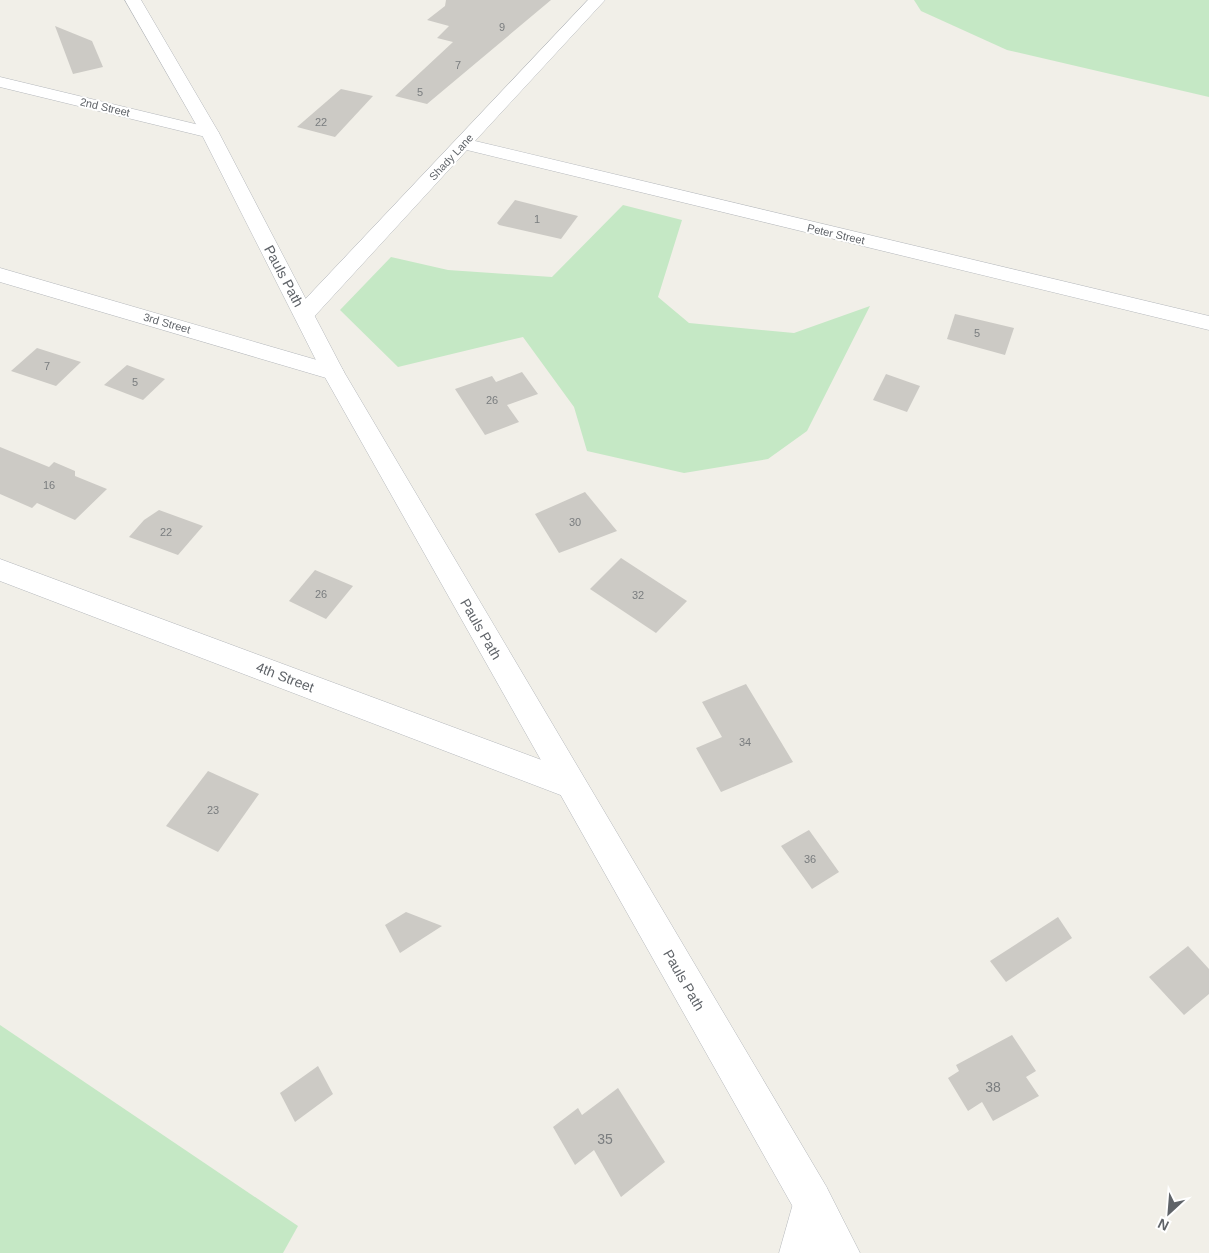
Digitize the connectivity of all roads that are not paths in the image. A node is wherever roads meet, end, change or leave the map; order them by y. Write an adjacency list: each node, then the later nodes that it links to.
1 (133, 0): 4 (street, Pauls Path)
2 (597, 0): 5 (street, Shady Lane)
3 (0, 82): 4 (street, 2nd Street)
4 (210, 133): 7 (street, Pauls Path)
5 (463, 144): 7 (street, Shady Lane); 8 (street, Peter Street)
6 (0, 275): 9 (street, 3rd Street)
7 (304, 314): 9 (street, Pauls Path)
8 (1209, 323)
9 (334, 372): 11 (street, Pauls Path)
10 (0, 570): 11 (street, 4th Street)
11 (571, 785): 12 (street, Pauls Path)
12 (812, 1200): 13 (street); 14 (street, Pauls Path)
13 (799, 1253)
14 (840, 1253)

